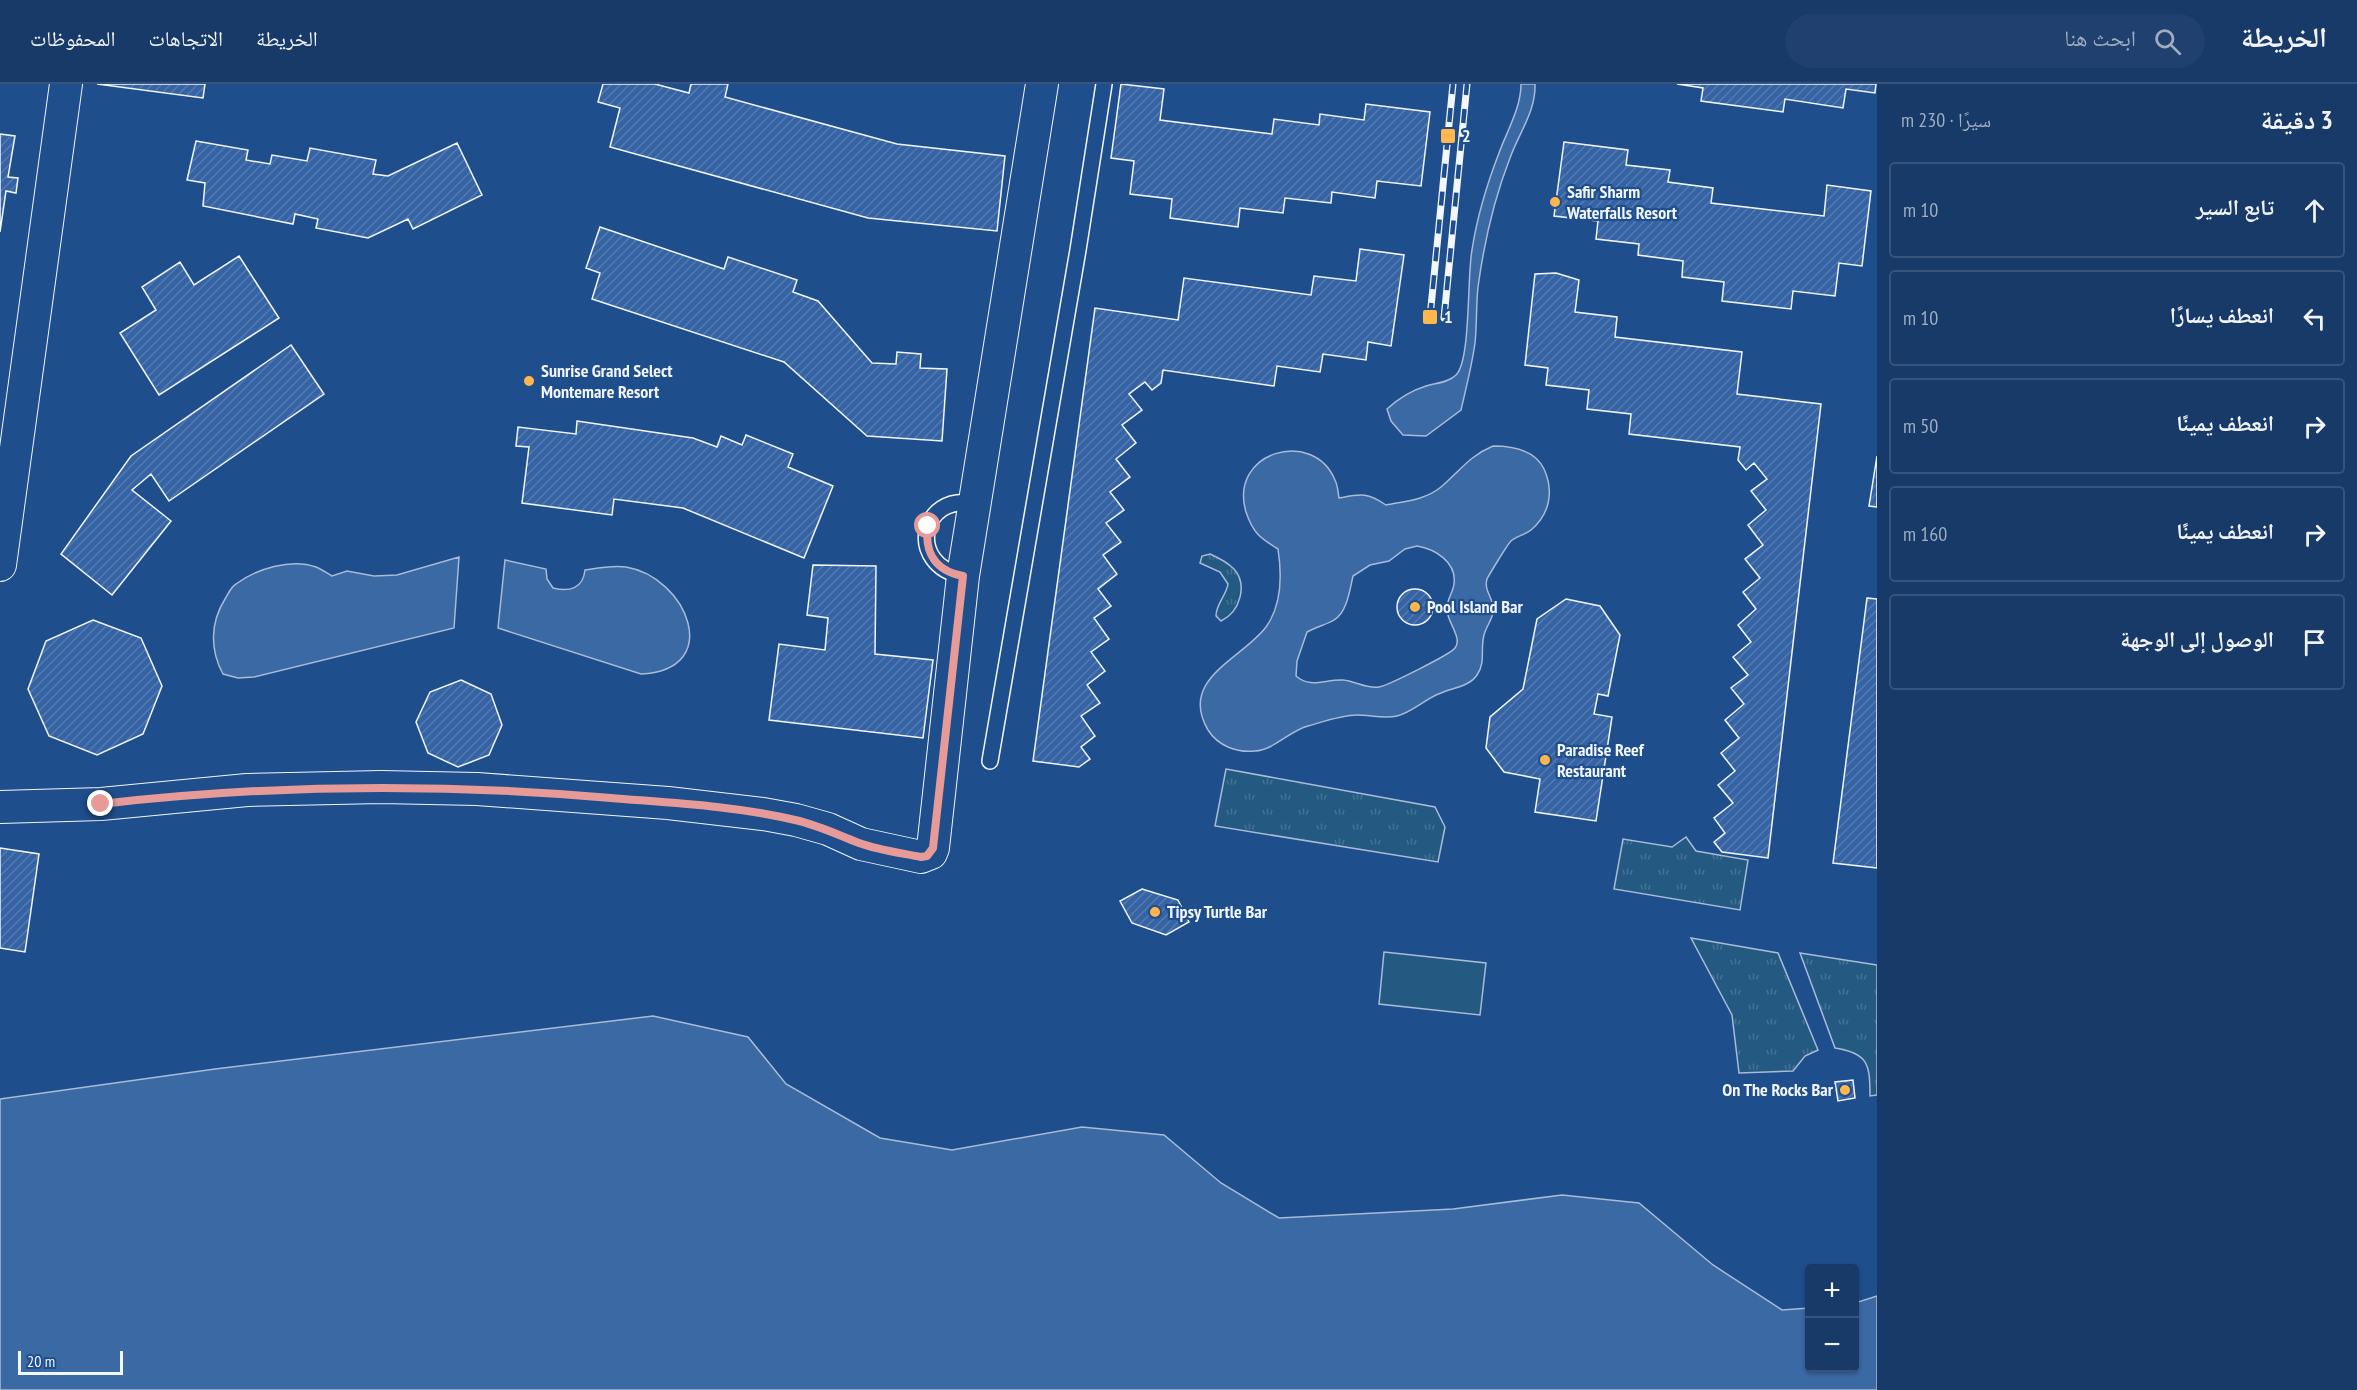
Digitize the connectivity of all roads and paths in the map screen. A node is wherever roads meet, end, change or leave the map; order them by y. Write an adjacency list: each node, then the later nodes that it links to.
1 (66, 84): 5 (street)
2 (1042, 84): 4 (street)
3 (1104, 84): 7 (lane)
4 (975, 504): 6 (street); 6 (lane)
5 (0, 565)
6 (963, 576): 8 (street)
7 (990, 761)
8 (0, 807)

